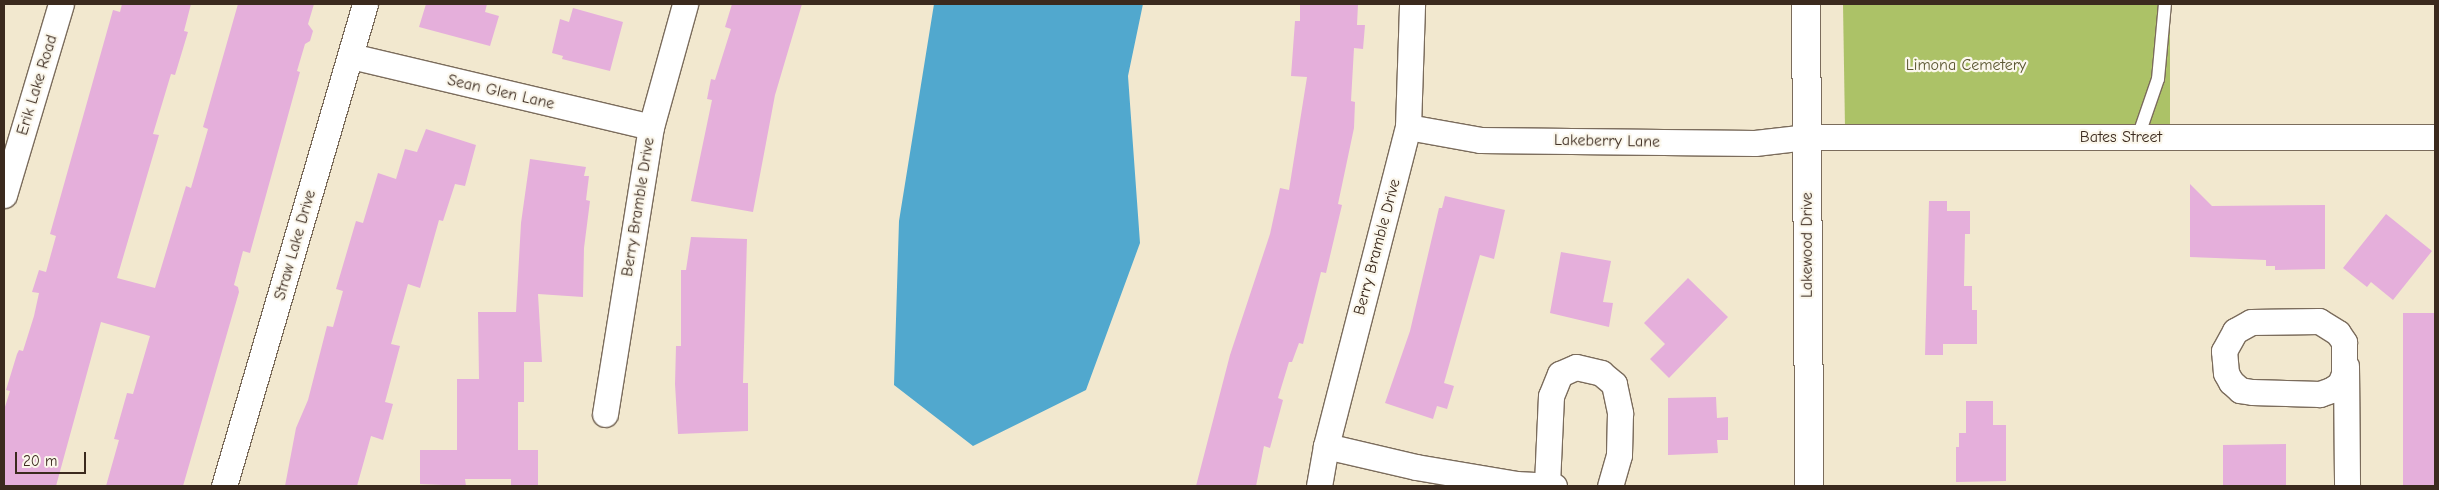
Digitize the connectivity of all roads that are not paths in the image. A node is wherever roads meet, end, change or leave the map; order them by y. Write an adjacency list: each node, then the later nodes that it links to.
1 (61, 4): 13 (street, Erik Lake Road)
2 (365, 4): 7 (street, Straw Lake Drive)
3 (685, 4): 8 (street, Berry Bramble Drive)
4 (1412, 4): 9 (street, Berry Bramble Drive)
5 (1806, 4): 12 (street, Lakewood Drive)
6 (2165, 4): 10 (lane)
7 (351, 56): 8 (street, Sean Glen Lane); 18 (street, Straw Lake Drive)
8 (651, 127): 15 (street, Berry Bramble Drive)
9 (1408, 127): 12 (street, Lakeberry Lane); 16 (street, Berry Bramble Drive)
10 (2138, 137): 11 (street, Bates Street); 12 (street, Bates Street)
11 (2435, 137)
12 (1806, 138): 21 (street, Lakewood Drive)
13 (4, 195)
14 (2346, 361): 14 (street); 22 (street)
15 (605, 414)
16 (1326, 446): 17 (street); 19 (street, Berry Bramble Drive)
17 (1551, 485): 20 (street)
18 (224, 486)
19 (1319, 486)
20 (1610, 486)
21 (1809, 486)
22 (2347, 486)

